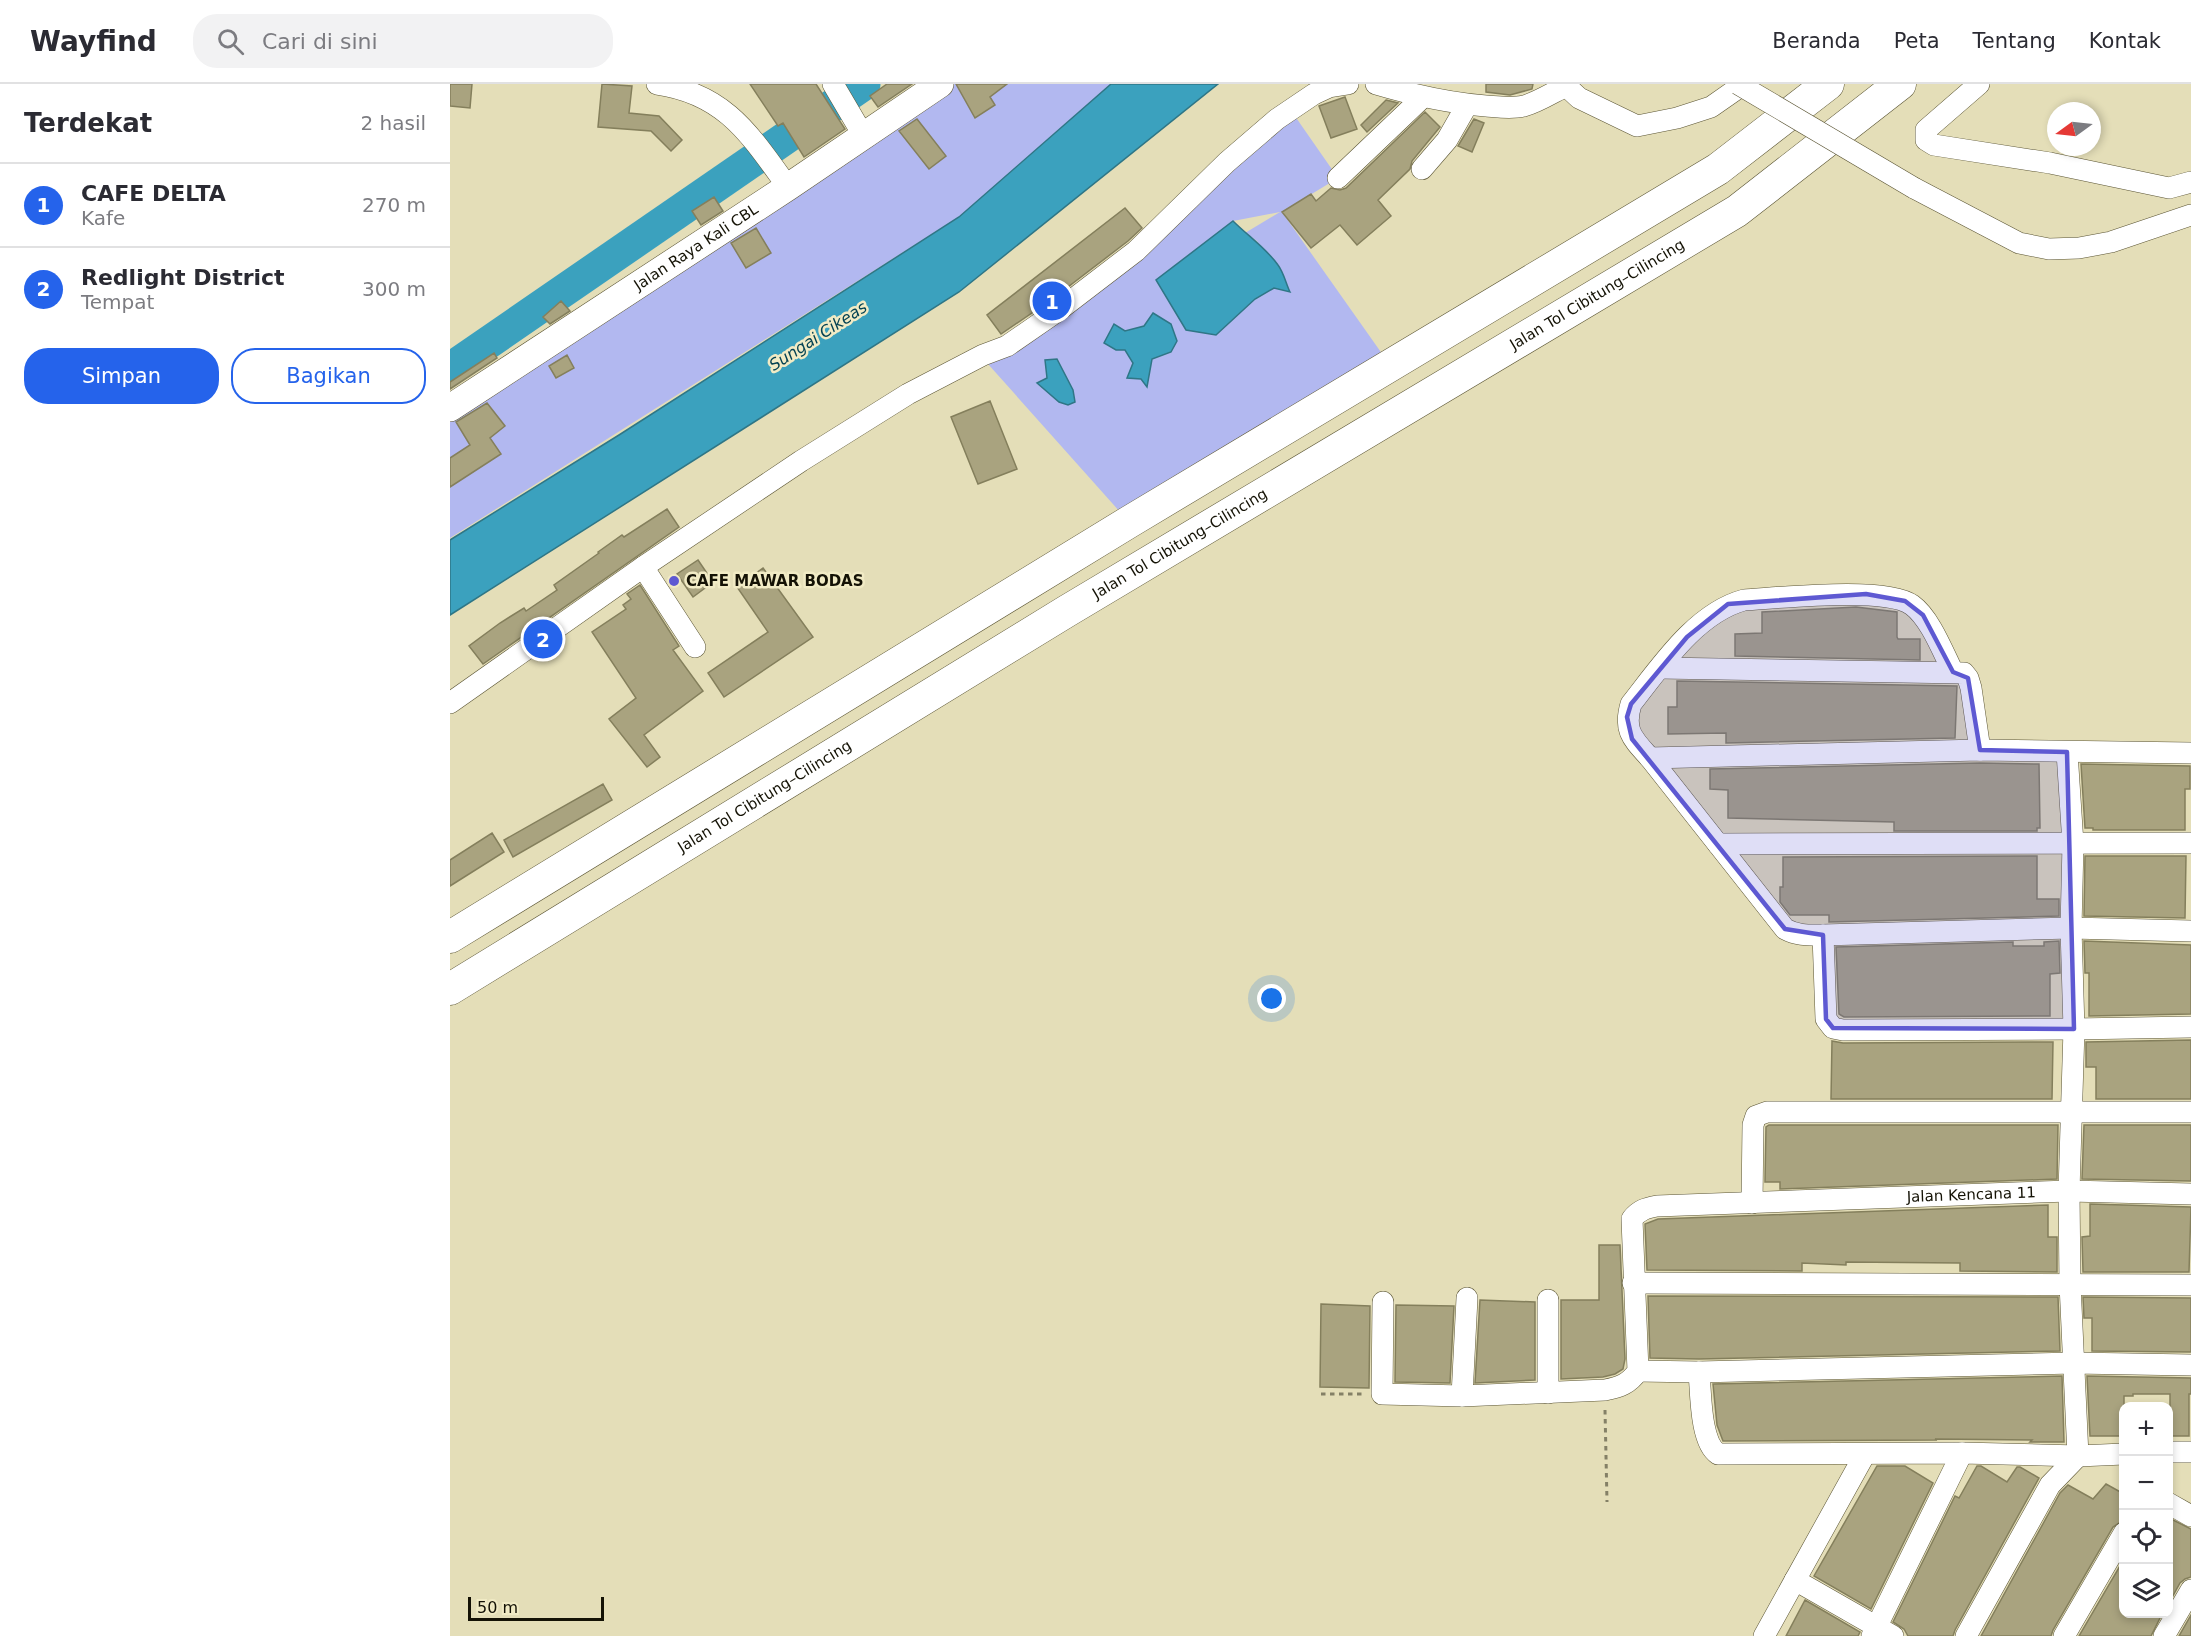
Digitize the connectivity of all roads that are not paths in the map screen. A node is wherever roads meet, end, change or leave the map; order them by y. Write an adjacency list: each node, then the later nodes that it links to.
1 (657, 84): 18 (street)
2 (833, 84): 14 (street)
3 (940, 84): 14 (main road, Jalan Raya Kali CBL)
4 (1348, 84): 21 (street)
5 (1376, 84): 12 (street)
6 (1738, 84): 19 (street, bridge)
7 (1744, 84): 11 (street)
8 (1828, 84): 36 (highway)
9 (1900, 84): 37 (highway, Jalan Tol Cibitung–Cilincing)
10 (1979, 84): 17 (street)
11 (1565, 85): 13 (street)
12 (1423, 98): 13 (street); 16 (street)
13 (1467, 105): 15 (street)
14 (863, 135): 18 (main road, Jalan Raya Kali CBL)
15 (1422, 169)
16 (1338, 178)
17 (2191, 182)
18 (788, 187): 20 (main road, Jalan Raya Kali CBL)
19 (2191, 215)
20 (450, 408)
21 (643, 567): 22 (street); 25 (street)
22 (695, 646)
23 (1660, 668): 24 (street); 24 (street); 29 (street)
24 (1953, 672): 26 (street)
25 (450, 703)
26 (1980, 750): 27 (street); 29 (street)
27 (2067, 752): 28 (street); 32 (street)
28 (2191, 753)
29 (1650, 758): 31 (street)
30 (2191, 843): 32 (street)
31 (1718, 844): 32 (street); 35 (street)
32 (2073, 844): 33 (street)
33 (2071, 928): 34 (street); 35 (street); 39 (street)
34 (2191, 931)
35 (1823, 935): 39 (street)
36 (450, 937)
37 (450, 989)
38 (2191, 1027): 39 (street)
39 (2074, 1029): 40 (street)
40 (2072, 1111): 41 (street); 42 (street); 44 (street)
41 (2191, 1112)
42 (2069, 1191): 43 (street, Jalan Kencana 11); 44 (street, Jalan Kencana 11); 46 (street)
43 (2191, 1194)
44 (1752, 1203): 45 (street, Jalan Kencana 11)
45 (1633, 1283): 46 (street); 53 (street)
46 (2070, 1284): 47 (street); 51 (street)
47 (2191, 1285)
48 (1467, 1298): 56 (street)
49 (1548, 1300): 55 (street)
50 (1383, 1302): 56 (street)
51 (2074, 1363): 52 (street); 54 (street); 62 (street)
52 (2191, 1365)
53 (1638, 1371): 54 (street); 55 (street)
54 (1699, 1372): 60 (street)
55 (1548, 1393): 56 (street)
56 (1462, 1396)
57 (2173, 1452): 58 (street)
58 (2191, 1452)
59 (1962, 1453): 60 (street); 62 (street); 68 (street)
60 (1865, 1454): 66 (street)
61 (2119, 1454): 62 (street)
62 (2078, 1456): 70 (street)
63 (2173, 1505): 64 (street)
64 (2191, 1516)
65 (2119, 1542): 71 (street)
66 (1795, 1580): 68 (street); 69 (street)
67 (2191, 1590): 72 (street)
68 (1881, 1633)
69 (1764, 1636)
70 (1966, 1636)
71 (2064, 1636)
72 (2164, 1636)

